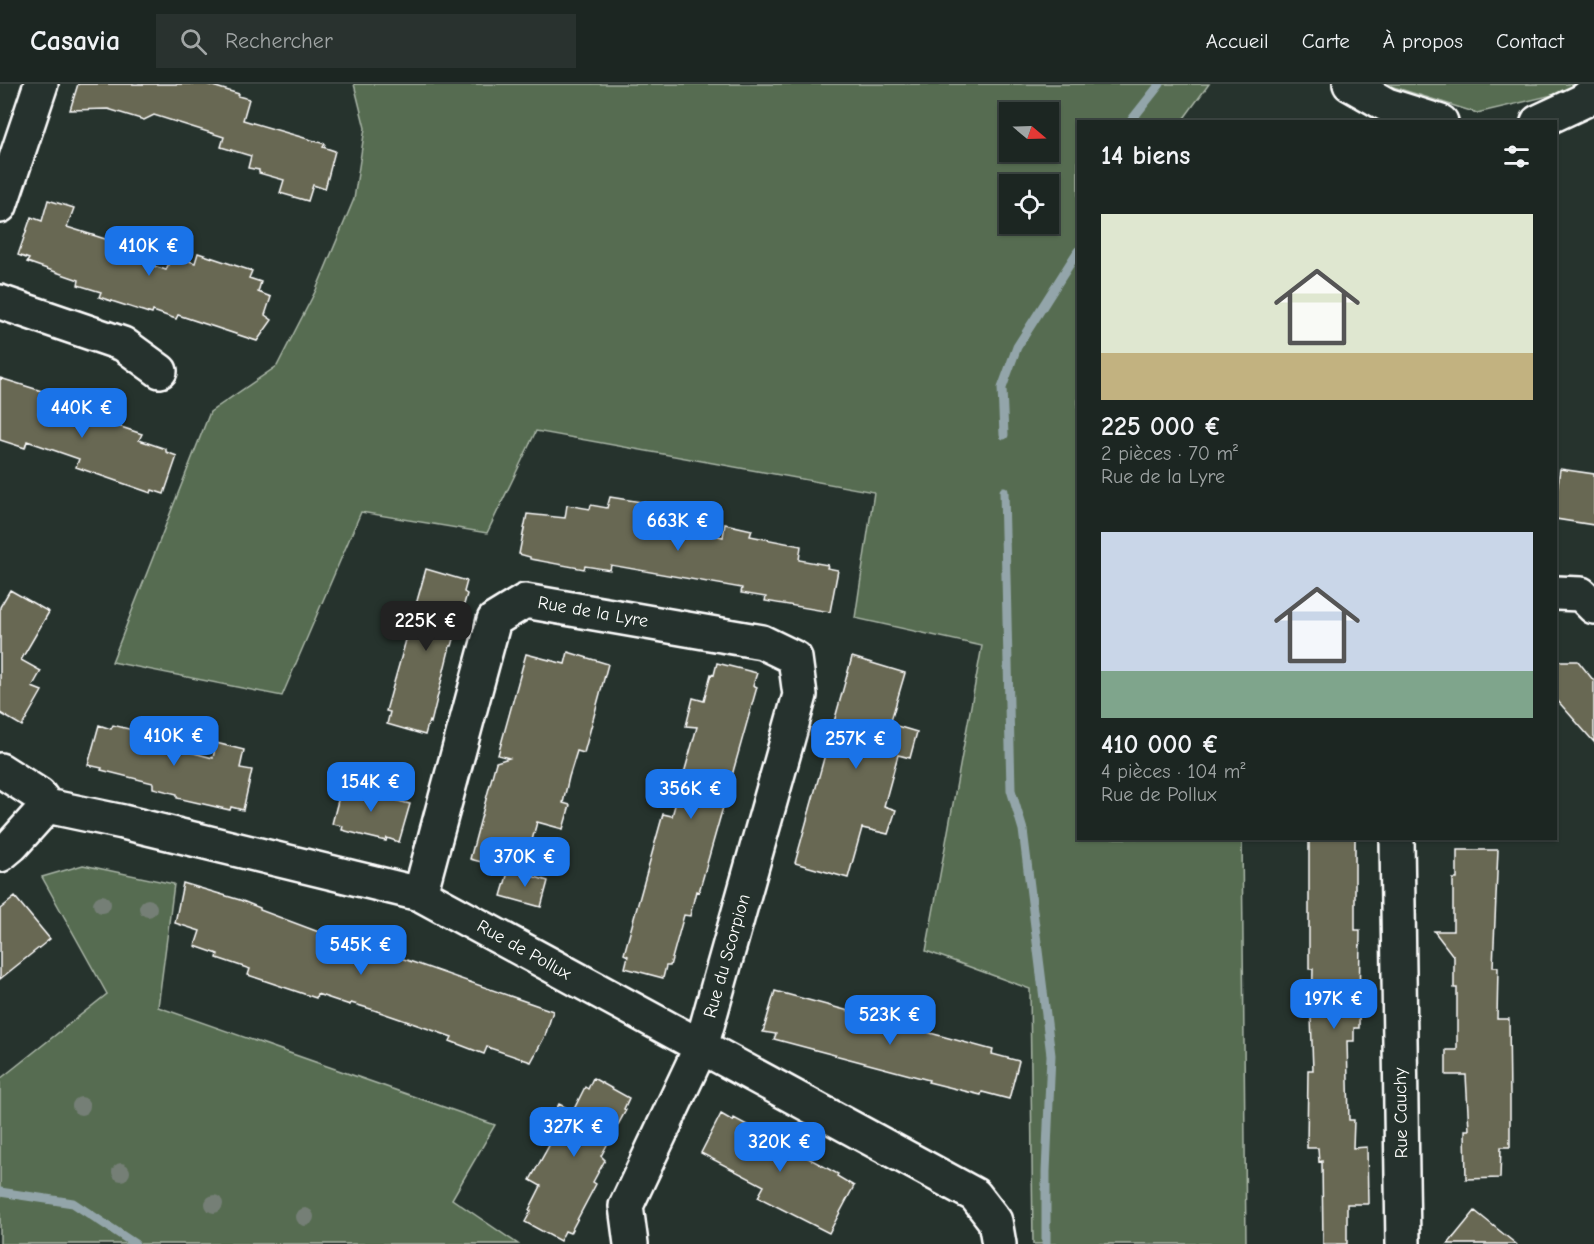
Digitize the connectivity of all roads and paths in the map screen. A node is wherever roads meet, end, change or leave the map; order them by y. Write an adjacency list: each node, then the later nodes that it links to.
1 (41, 84): 6 (street)
2 (1350, 84): 4 (street)
3 (1594, 92): 5 (street)
4 (1436, 120)
5 (1542, 120)
6 (0, 206)
7 (0, 302): 8 (street)
8 (160, 371)
9 (1557, 593): 10 (street)
10 (1594, 607)
11 (795, 658): 16 (street, Rue de la Lyre); 17 (street, Rue du Scorpion)
12 (0, 770): 13 (street)
13 (47, 806): 15 (street); 16 (street, Rue de Pollux)
14 (1397, 840): 20 (street, Rue Cauchy)
15 (0, 855)
16 (420, 894): 17 (street, Rue de Pollux)
17 (701, 1047): 18 (street, Rue du Scorpion); 19 (street, Rue de Pollux)
18 (631, 1244)
19 (999, 1244)
20 (1403, 1244)

